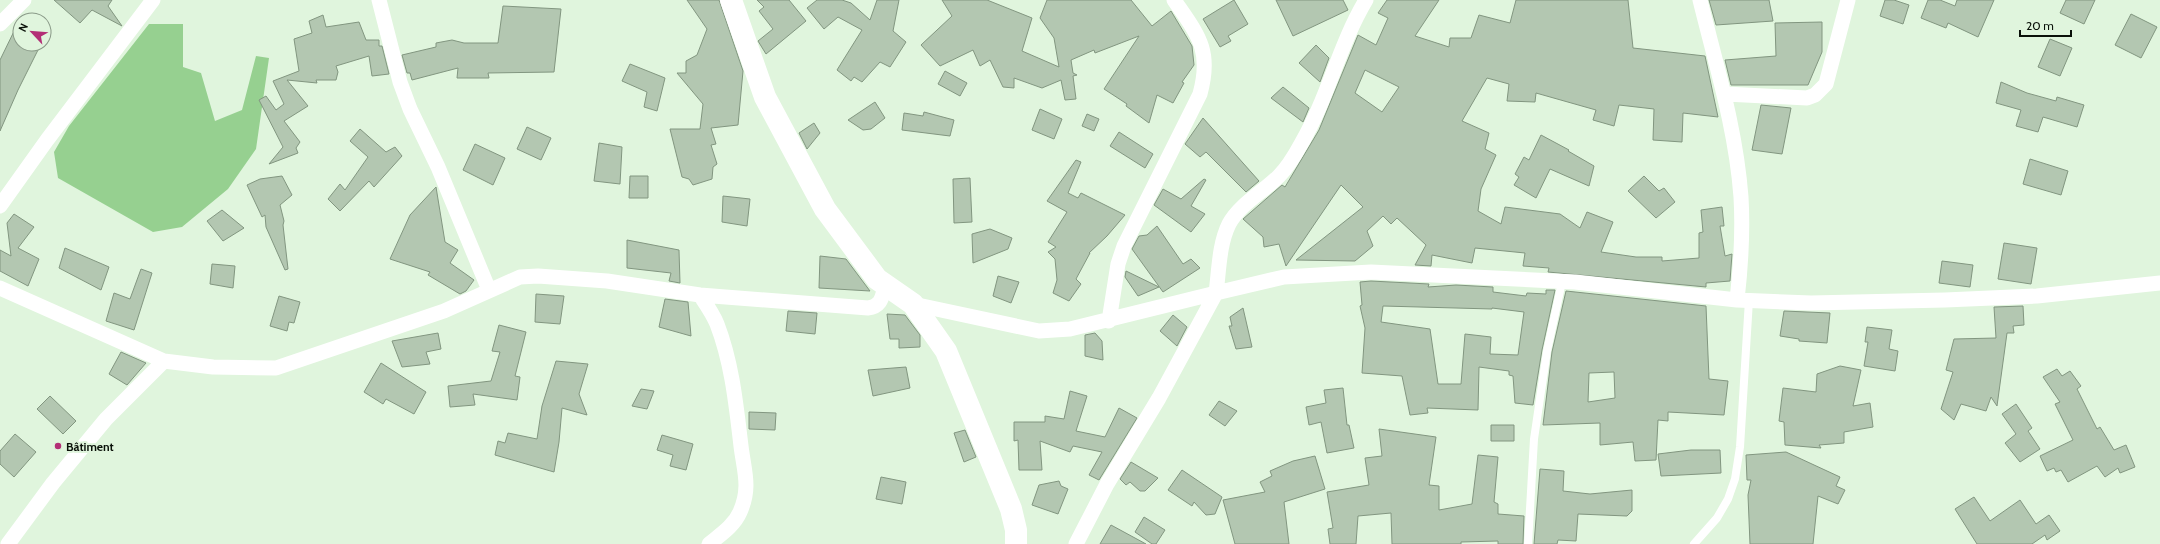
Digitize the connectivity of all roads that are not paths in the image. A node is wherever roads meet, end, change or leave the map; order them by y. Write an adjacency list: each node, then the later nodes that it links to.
1 (24, 0): 9 (street)
2 (153, 0): 11 (street)
3 (379, 0): 16 (street)
4 (731, 0): 14 (street)
5 (1174, 0): 21 (street)
6 (1366, 0): 17 (street)
7 (1700, 0): 10 (street)
8 (1848, 0): 10 (street)
9 (0, 24)
10 (1725, 94): 19 (street)
11 (0, 206)
12 (1562, 282): 17 (street); 19 (street); 27 (lane)
13 (2160, 283): 19 (street)
14 (885, 286): 18 (street); 20 (street)
15 (0, 288): 22 (street)
16 (489, 290): 18 (street); 22 (street)
17 (1216, 293): 21 (street); 26 (street)
18 (700, 294): 24 (street)
19 (1743, 300): 28 (lane)
20 (913, 304): 21 (street); 25 (street)
21 (1109, 320)
22 (164, 361): 23 (street)
23 (8, 544)
24 (709, 544)
25 (1016, 544)
26 (1076, 544)
27 (1528, 544)
28 (1694, 544)

